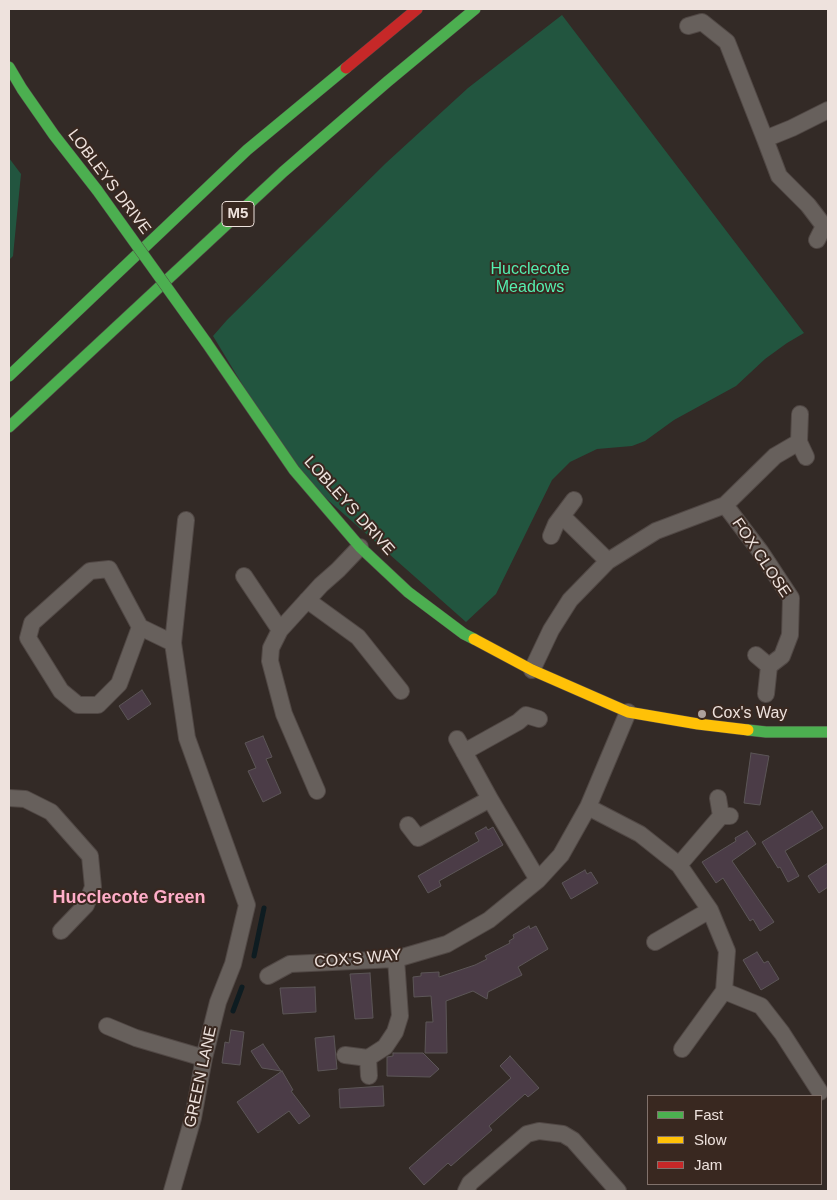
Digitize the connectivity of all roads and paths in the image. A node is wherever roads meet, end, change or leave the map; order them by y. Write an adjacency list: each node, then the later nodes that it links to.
1 (417, 9): 8 (main road, M5)
2 (475, 9): 10 (main road, M5)
3 (700, 19): 6 (street)
4 (9, 67): 18 (main road, LOBLEYS DRIVE, bridge)
5 (828, 110): 6 (street)
6 (765, 138): 7 (street)
7 (823, 230)
8 (9, 376)
9 (800, 414): 11 (street)
10 (9, 427)
11 (799, 442): 12 (street); 14 (street)
12 (806, 457)
13 (574, 500): 15 (street)
14 (725, 505): 19 (street); 26 (street, FOX CLOSE)
15 (562, 516): 17 (street); 19 (street)
16 (186, 520): 24 (street, GREEN LANE)
17 (551, 536)
18 (360, 547): 21 (street); 27 (main road, LOBLEYS DRIVE)
19 (608, 561): 27 (street)
20 (244, 576): 23 (street)
21 (307, 600): 23 (street); 28 (street)
22 (140, 627): 22 (street); 24 (street)
23 (280, 630): 33 (street)
24 (173, 643): 50 (street, GREEN LANE)
25 (756, 655): 26 (street)
26 (769, 666): 29 (street)
27 (532, 670): 30 (main road, LOBLEYS DRIVE)
28 (401, 691)
29 (766, 694)
30 (628, 712): 32 (main road, LOBLEYS DRIVE); 37 (street, COX'S WAY)
31 (539, 719): 36 (street)
32 (828, 732)
33 (317, 791)
34 (9, 798): 42 (street)
35 (718, 798): 39 (street)
36 (490, 799): 38 (street); 40 (street)
37 (588, 807): 39 (street); 40 (street, COX'S WAY)
38 (408, 826)
39 (679, 865): 41 (street)
40 (538, 880): 44 (street, COX'S WAY)
41 (710, 910): 43 (street); 46 (street)
42 (61, 931)
43 (655, 942)
44 (396, 958): 45 (street, COX'S WAY); 51 (street)
45 (268, 976)
46 (724, 991): 48 (street); 53 (street)
47 (107, 1026): 50 (street)
48 (682, 1049)
49 (345, 1054): 51 (street)
50 (204, 1058): 54 (street, GREEN LANE)
51 (368, 1058): 52 (street)
52 (369, 1076)
53 (820, 1092)
54 (172, 1191)
55 (466, 1191): 56 (street)
56 (618, 1191)

